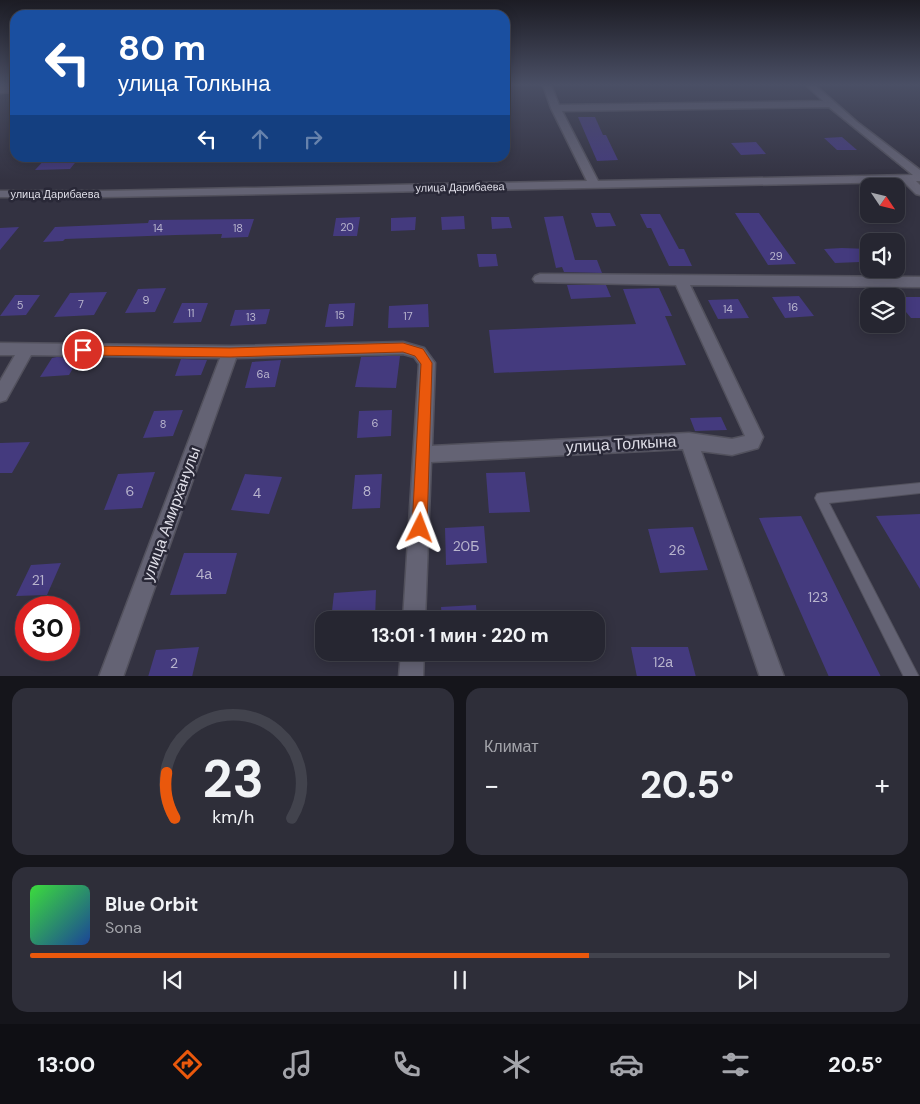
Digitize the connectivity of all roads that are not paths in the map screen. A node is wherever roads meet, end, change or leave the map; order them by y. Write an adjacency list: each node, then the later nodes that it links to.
1 (560, 117): 5 (street)
2 (845, 117): 3 (street)
3 (920, 177): 4 (street, улица Дарибаева)
4 (907, 178): 5 (street, улица Дарибаева); 6 (street)
5 (593, 184): 7 (street, улица Дарибаева)
6 (920, 192)
7 (0, 194)
8 (540, 279): 9 (street)
9 (682, 280): 10 (street); 15 (street)
10 (920, 282)
11 (0, 349): 12 (street)
12 (27, 349): 13 (street); 14 (street)
13 (230, 352): 16 (street); 20 (street, улица Амирханулы)
14 (0, 395)
15 (689, 441): 16 (street, улица Толкына); 22 (street, улица Толкына)
16 (424, 454): 18 (street)
17 (920, 488): 23 (lane)
18 (415, 611)
19 (412, 661): 21 (street)
20 (111, 676)
21 (411, 676)
22 (772, 676)
23 (912, 676)

